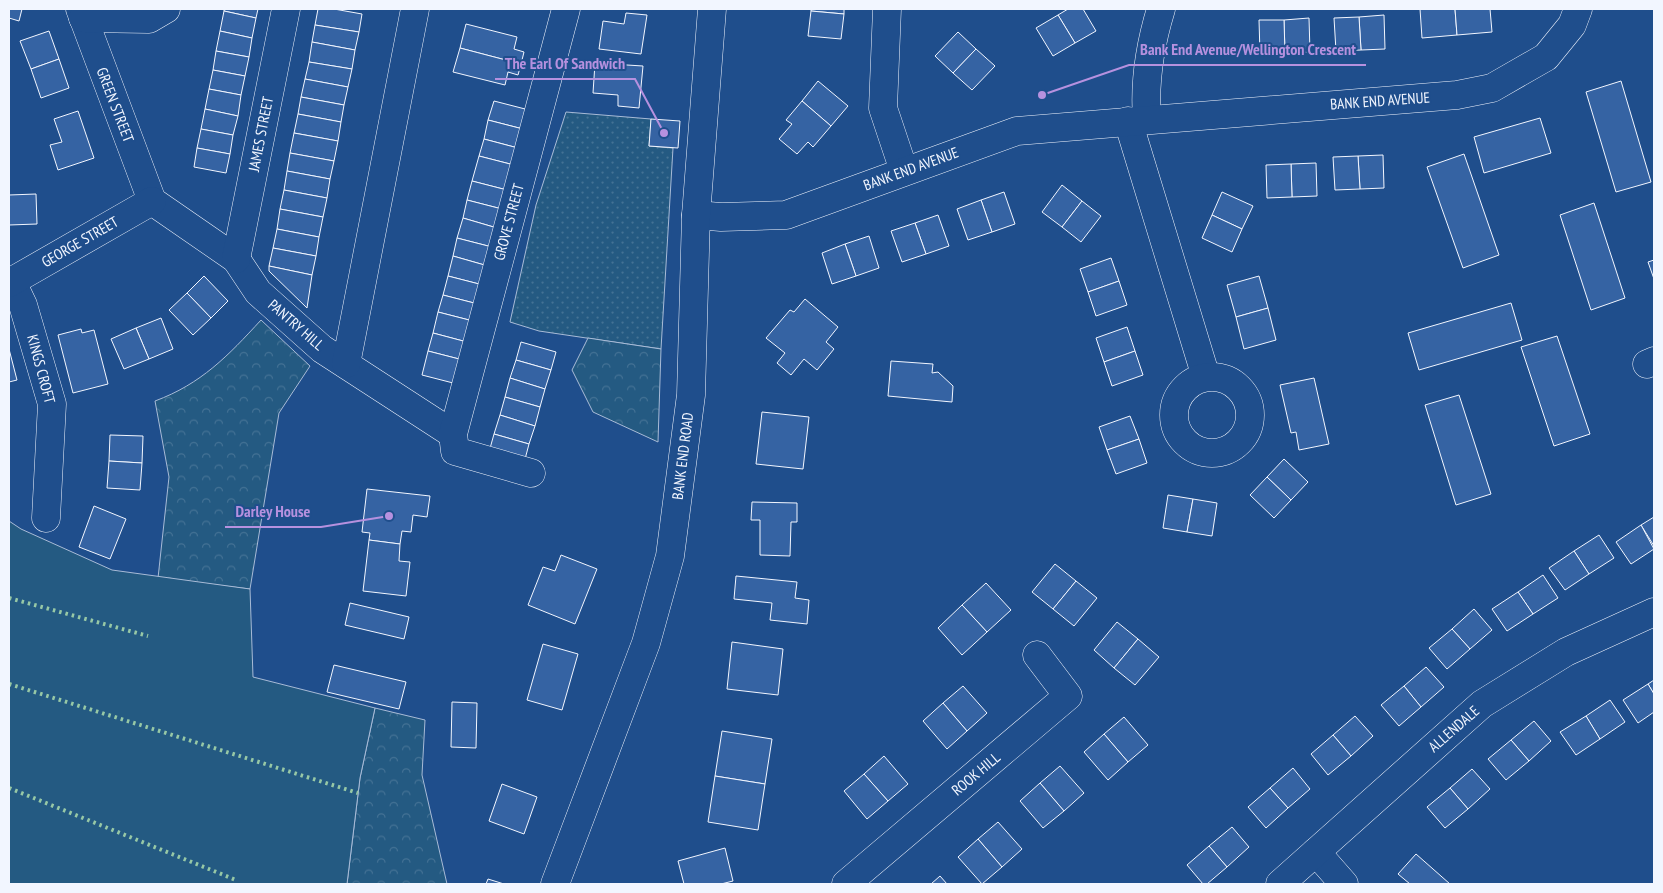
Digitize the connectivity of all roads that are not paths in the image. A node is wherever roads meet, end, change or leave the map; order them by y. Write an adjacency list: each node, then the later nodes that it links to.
1 (166, 9): 9 (street)
2 (286, 9): 14 (street, JAMES STREET)
3 (415, 9): 16 (street)
4 (566, 9): 18 (street, GROVE STREET)
5 (712, 9): 13 (street, BANK END ROAD)
6 (887, 9): 11 (street)
7 (1161, 9): 10 (street)
8 (1578, 9): 10 (street, BANK END AVENUE)
9 (81, 14): 12 (street, GREEN STREET)
10 (1138, 120): 11 (street, BANK END AVENUE); 17 (street)
11 (904, 171): 13 (street, BANK END AVENUE)
12 (152, 201): 14 (street, PANTRY HILL); 15 (street, GEORGE STREET)
13 (696, 214): 24 (street, BANK END ROAD)
14 (236, 259): 16 (street, PANTRY HILL)
15 (10, 283): 20 (street, KINGS CROFT)
16 (346, 364): 18 (street, PANTRY HILL)
17 (1206, 377)
18 (453, 434): 19 (street)
19 (531, 473)
20 (46, 518)
21 (1654, 612): 23 (street, ALLENDALE)
22 (1037, 655): 25 (street, ROOK HILL)
23 (1316, 852): 26 (street, ALLENDALE); 27 (street)
24 (555, 884)
25 (846, 884)
26 (1280, 884)
27 (1344, 884)

